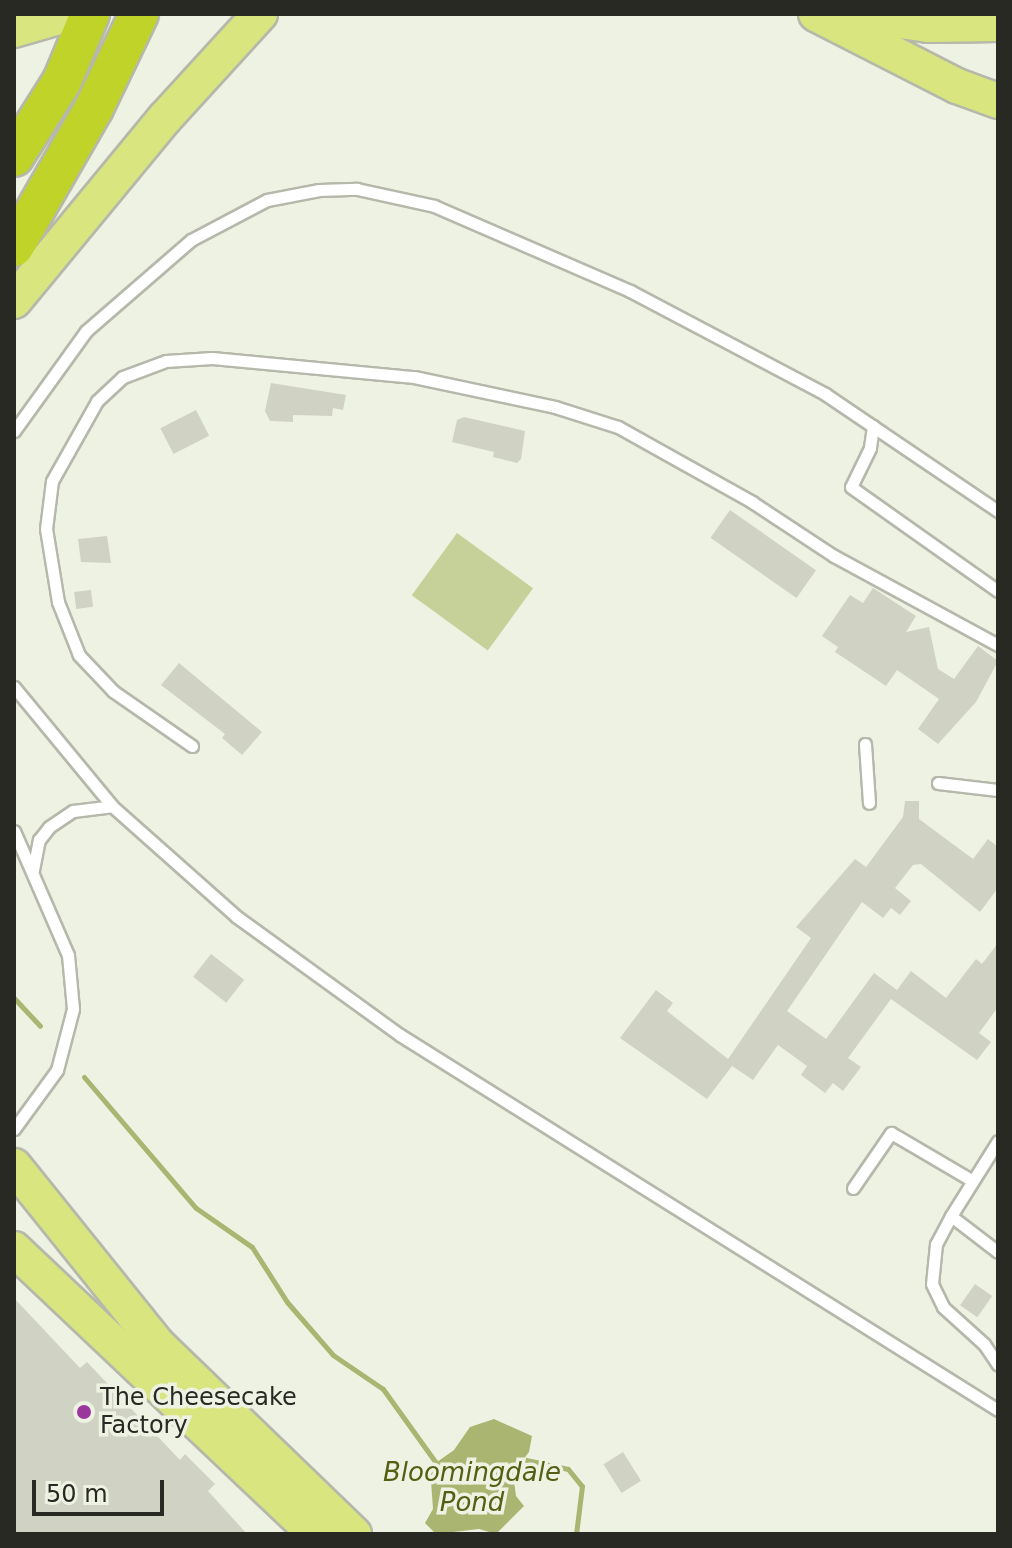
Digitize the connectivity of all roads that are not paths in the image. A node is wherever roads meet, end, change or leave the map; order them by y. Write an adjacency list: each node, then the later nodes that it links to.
1 (69, 14): 8 (main road)
2 (90, 14): 10 (highway)
3 (139, 14): 11 (highway)
4 (260, 14): 12 (main road)
5 (816, 14): 9 (main road)
6 (852, 14): 7 (main road)
7 (998, 24)
8 (14, 30)
9 (998, 101)
10 (14, 157)
11 (14, 247)
12 (14, 301)
13 (873, 426): 14 (lane); 15 (lane); 16 (lane)
14 (14, 431)
15 (998, 511)
16 (998, 591)
17 (998, 645): 20 (lane)
18 (14, 687): 24 (lane)
19 (865, 744): 23 (lane)
20 (192, 746)
21 (938, 783): 22 (lane)
22 (998, 790)
23 (869, 803)
24 (112, 806): 26 (lane); 36 (lane)
25 (14, 831): 26 (lane)
26 (33, 872): 27 (lane)
27 (14, 1129)
28 (998, 1141): 30 (lane)
29 (14, 1166): 37 (main road)
30 (971, 1180): 31 (lane); 32 (lane)
31 (853, 1188)
32 (951, 1216): 34 (lane); 35 (lane)
33 (14, 1249): 37 (main road)
34 (998, 1252)
35 (998, 1365)
36 (998, 1410)
37 (332, 1531)

